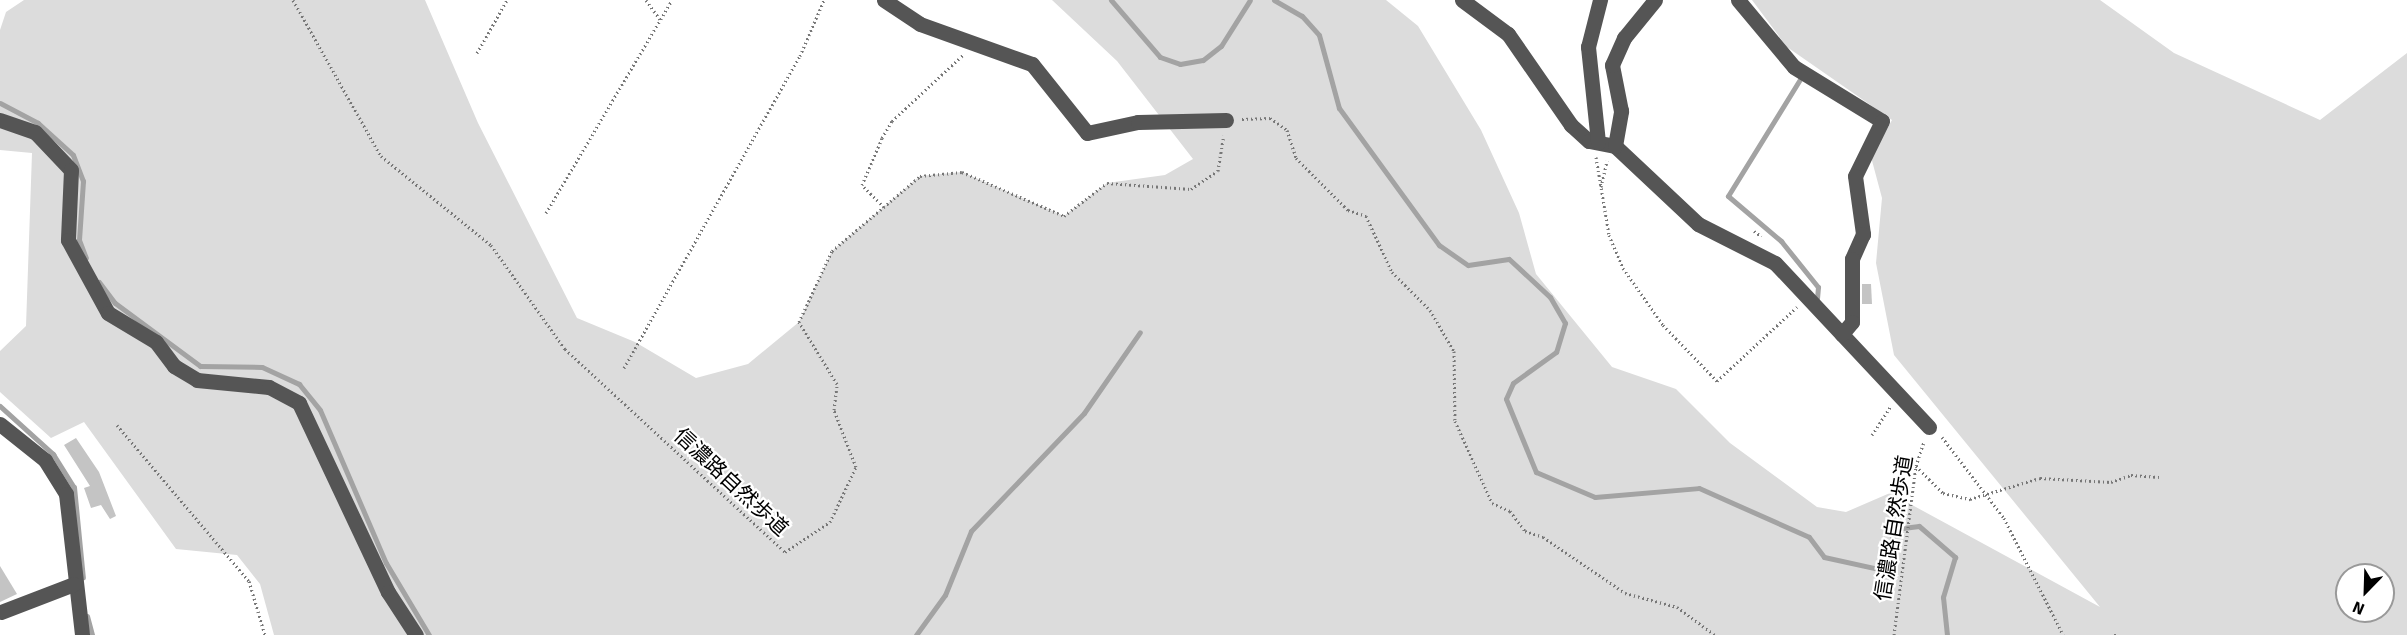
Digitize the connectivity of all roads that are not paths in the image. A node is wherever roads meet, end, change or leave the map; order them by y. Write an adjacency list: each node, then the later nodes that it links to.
1 (884, 0): 7 (street)
2 (1462, 0): 8 (street)
3 (1600, 0): 8 (street)
4 (1655, 0): 9 (street)
5 (1738, 0): 10 (street)
6 (0, 120): 16 (street)
7 (1226, 120)
8 (1593, 142): 9 (street)
9 (1615, 146): 10 (street)
10 (1842, 334): 12 (street)
11 (0, 424): 13 (street)
12 (1929, 427)
13 (74, 584): 14 (street); 15 (street)
14 (1, 612)
15 (82, 635)
16 (416, 635)

